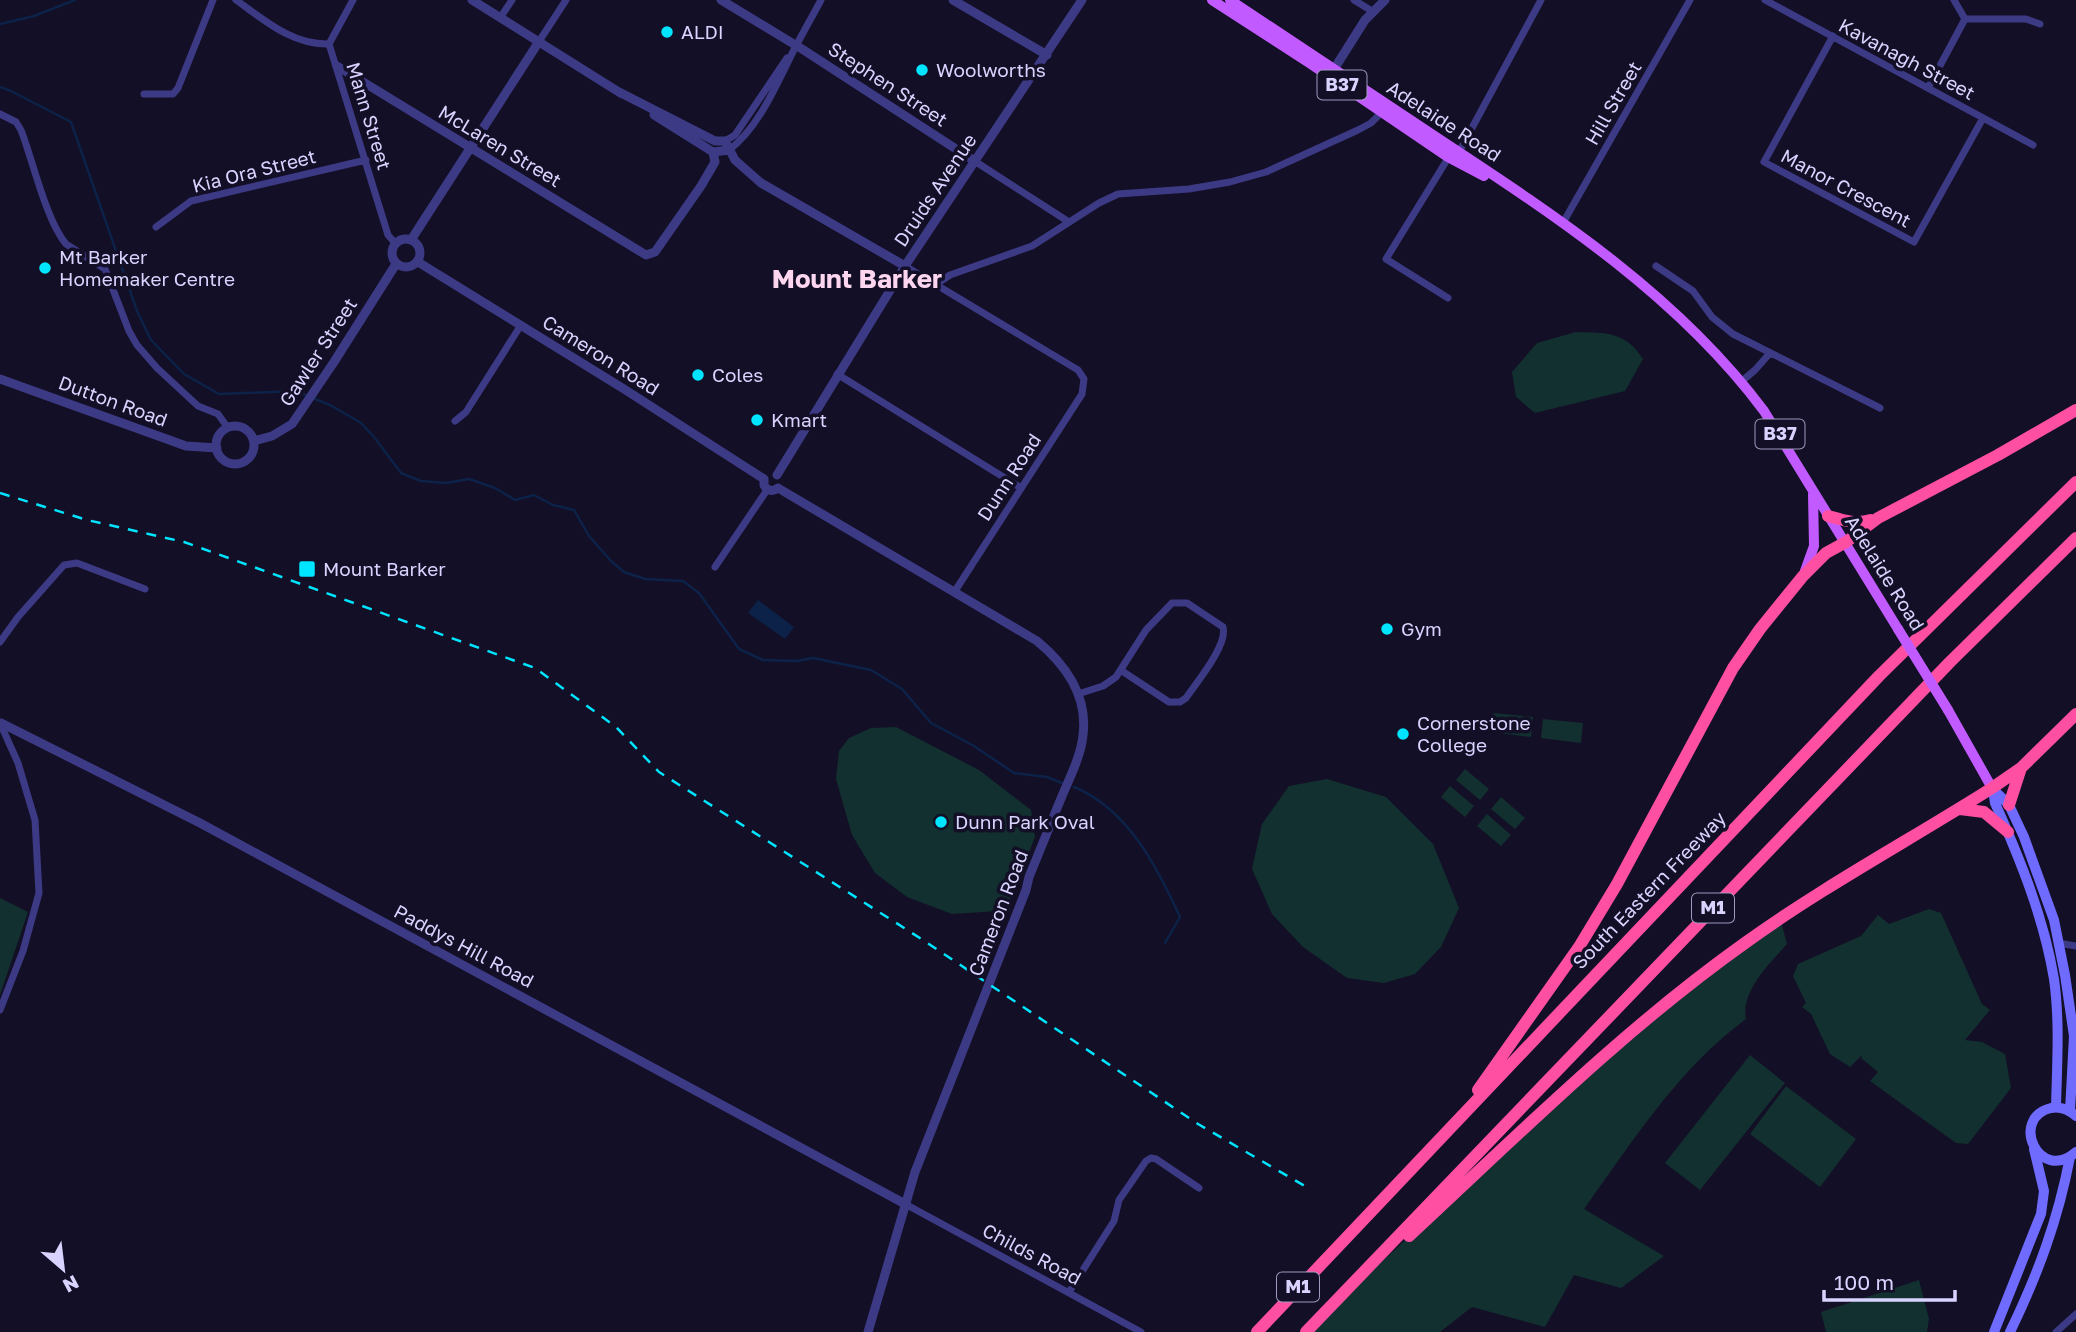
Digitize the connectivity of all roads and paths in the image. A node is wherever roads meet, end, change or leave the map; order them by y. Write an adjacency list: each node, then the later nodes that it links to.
1 (213, 0): 33 (street)
2 (236, 0): 26 (street)
3 (353, 0): 26 (street, Mann Street)
4 (472, 0): 21 (street)
5 (512, 0): 21 (street)
6 (566, 0): 25 (street)
7 (721, 0): 27 (street, Stephen Street)
8 (821, 0): 27 (street)
9 (827, 0): 27 (street)
10 (953, 0): 28 (street)
11 (1082, 0): 28 (street, Druids Avenue)
12 (1212, 0): 30 (main road, Adelaide Road / B37)
13 (1230, 0): 30 (main road, Adelaide Road / B37)
14 (1354, 0): 20 (street)
15 (1385, 0): 20 (street)
16 (1541, 0): 41 (street)
17 (1690, 0): 44 (street, Hill Street)
18 (1765, 0): 24 (street, Kavanagh Street)
19 (1954, 0): 22 (street)
20 (1372, 11): 30 (street)
21 (500, 18): 25 (street)
22 (1965, 19): 23 (street); 31 (street)
23 (2040, 24)
24 (1833, 36): 31 (street, Kavanagh Street); 36 (street, Manor Crescent)
25 (538, 43): 32 (street); 39 (street)
26 (329, 44): 29 (street, Mann Street)
27 (796, 45): 37 (street); 43 (street, Stephen Street)
28 (1047, 55): 43 (street, Druids Avenue)
29 (337, 66): 39 (street, McLaren Street); 42 (street, Mann Street)
30 (1332, 73): 34 (main road, Adelaide Road / B37); 41 (main road, Adelaide Road / B37)
31 (1928, 88): 36 (street, Kavanagh Street)
32 (619, 92): 37 (street); 40 (street)
33 (144, 94)
34 (1382, 112): 41 (main road, Adelaide Road / B37); 45 (street)
35 (0, 114): 63 (street)
36 (1983, 118): 38 (street, Kavanagh Street)
37 (727, 145): 40 (street); 51 (street)
38 (2033, 145)
39 (470, 148): 40 (street, McLaren Street); 47 (street)
40 (713, 152)
41 (1453, 152): 44 (main road, Adelaide Road / B37); 54 (street)
42 (366, 160): 46 (street, Kia Ora Street); 48 (street, Mann Street)
43 (976, 162): 45 (street, Stephen Street); 51 (street, Druids Avenue)
44 (1564, 221): 59 (main road, Adelaide Road / B37)
45 (1069, 222): 53 (street)
46 (156, 227)
47 (411, 240): 48 (street); 49 (street)
48 (396, 244): 50 (street)
49 (418, 262): 50 (street); 55 (street, Cameron Road)
50 (396, 264): 64 (street, Gawler Street)
51 (905, 265): 53 (street); 57 (street, Druids Avenue)
52 (1656, 266): 56 (street)
53 (935, 285): 70 (street, Dunn Road)
54 (1448, 298)
55 (521, 326): 62 (street); 67 (street, Cameron Road)
56 (1770, 353): 59 (street); 60 (street)
57 (837, 374): 66 (street, Druids Avenue); 70 (street)
58 (0, 379): 65 (street, Dutton Road)
59 (1742, 380): 72 (main road, Adelaide Road / B37)
60 (1881, 408)
61 (2076, 410): 74 (highway)
62 (455, 421)
63 (228, 428): 64 (street); 65 (street)
64 (254, 441): 65 (street)
65 (217, 448)
66 (777, 475): 67 (street); 69 (street)
67 (764, 479): 71 (street)
68 (2076, 482): 96 (highway, South Eastern Freeway / M1)
69 (778, 488): 71 (street); 80 (street, Cameron Road)
70 (1021, 488): 80 (street, Dunn Road)
71 (768, 490): 77 (street)
72 (1813, 491): 73 (main road, Adelaide Road / B37); 78 (main road)
73 (1828, 516): 74 (highway); 76 (main road, Adelaide Road / B37)
74 (1878, 518): 76 (highway)
75 (2076, 538): 101 (highway, M1)
76 (1846, 542): 78 (highway); 87 (main road, Adelaide Road / B37, bridge)
77 (715, 567)
78 (1802, 576): 96 (highway)
79 (145, 589): 81 (street)
80 (955, 591): 83 (street, Cameron Road)
81 (0, 642)
82 (1122, 671): 82 (street); 83 (street)
83 (1078, 694): 100 (street, Cameron Road)
84 (2076, 714): 86 (highway)
85 (0, 723): 93 (street); 100 (street, Paddys Hill Road)
86 (2021, 768): 87 (highway); 88 (highway)
87 (1992, 788): 88 (main road, Adelaide Road / B37); 89 (highway); 90 (main road, Adelaide Road / B37)
88 (2009, 805): 91 (main road, Adelaide Road / B37)
89 (1960, 809): 90 (highway); 101 (highway)
90 (2008, 832): 94 (main road, Adelaide Road / B37)
91 (2059, 943): 92 (street); 95 (main road, Adelaide Road / B37)
92 (2076, 946)
93 (0, 1010)
94 (2056, 1107): 95 (main road); 97 (main road)
95 (2073, 1113)
96 (1453, 1125): 106 (highway, South Eastern Freeway / M1)
97 (2034, 1149): 98 (main road); 108 (main road)
98 (2073, 1154): 109 (main road)
99 (1199, 1188): 102 (street)
100 (907, 1205): 102 (street, Childs Road); 104 (street, Cameron Road)
101 (1354, 1281): 107 (highway, M1)
102 (1069, 1292): 105 (street, Childs Road)
103 (2076, 1314): 110 (street)
104 (868, 1332)
105 (1141, 1332)
106 (1257, 1332)
107 (1306, 1332)
108 (1994, 1332)
109 (2010, 1332)
110 (2056, 1332)

